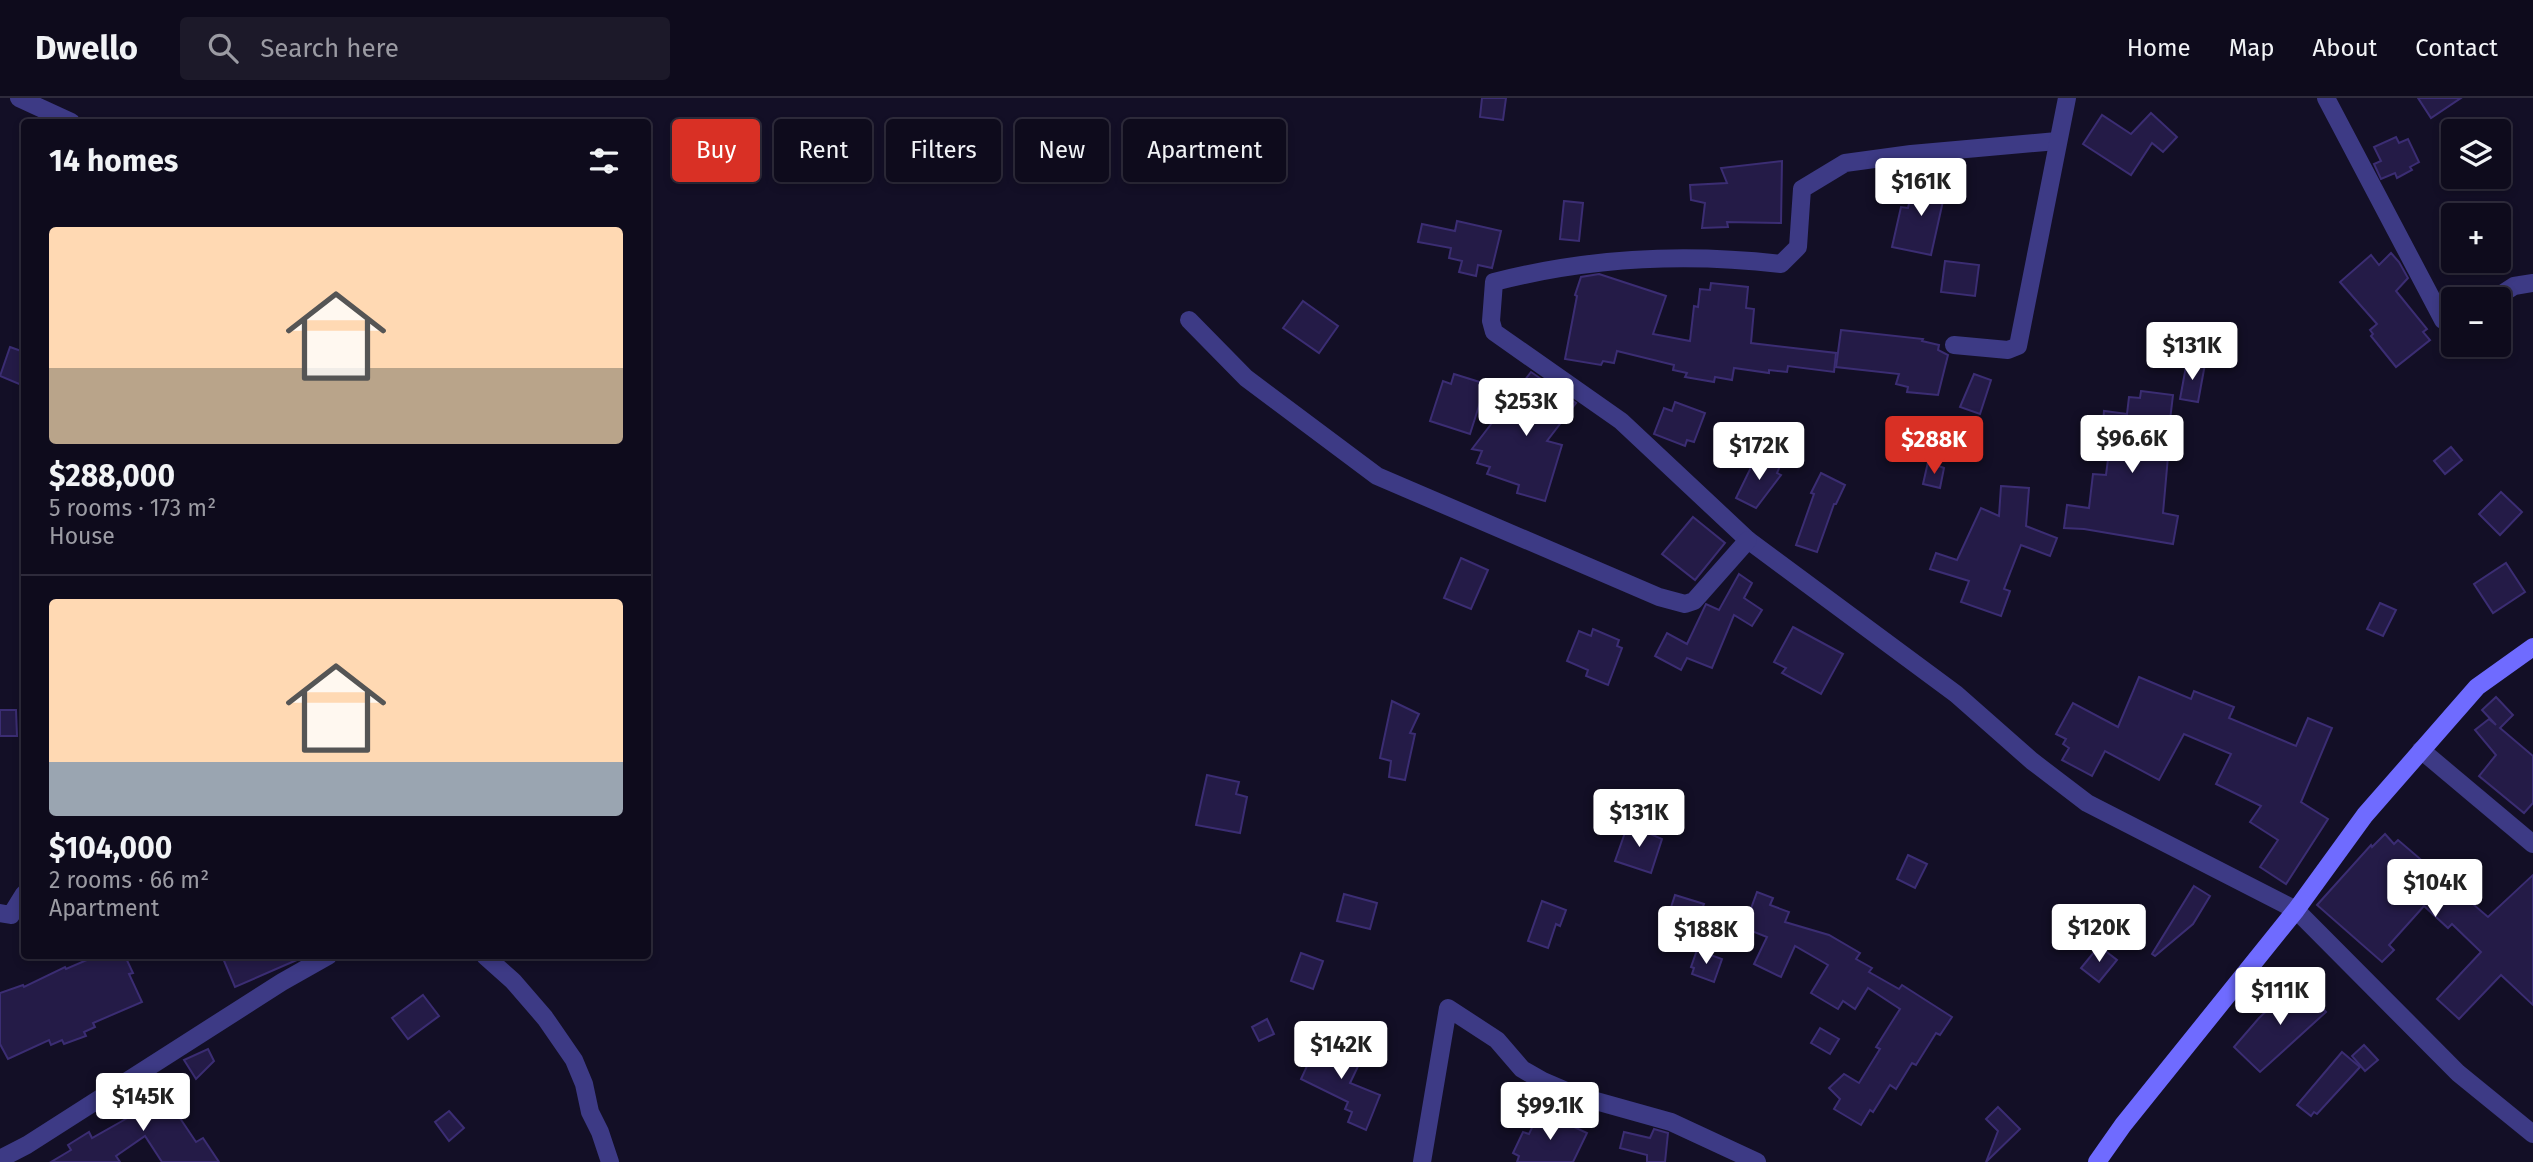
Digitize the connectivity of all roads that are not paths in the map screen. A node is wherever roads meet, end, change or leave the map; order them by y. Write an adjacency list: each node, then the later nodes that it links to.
1 (19, 98): 4 (street)
2 (2067, 98): 5 (street)
3 (2326, 98): 8 (street)
4 (64, 119)
5 (2057, 141): 10 (street); 11 (street)
6 (2533, 283): 7 (street)
7 (2511, 288)
8 (2441, 316)
9 (1189, 320): 11 (street)
10 (1954, 345)
11 (1748, 540): 16 (street)
12 (2533, 647): 13 (street)
13 (2421, 750): 14 (street); 16 (street)
14 (2533, 844)
15 (21, 899): 17 (street)
16 (2296, 910): 20 (street); 25 (street)
17 (0, 913)
18 (323, 959): 21 (street)
19 (488, 959): 22 (street)
20 (2533, 1134)
21 (0, 1159)
22 (610, 1162)
23 (1422, 1162): 24 (street)
24 (1757, 1162)
25 (2097, 1162)

